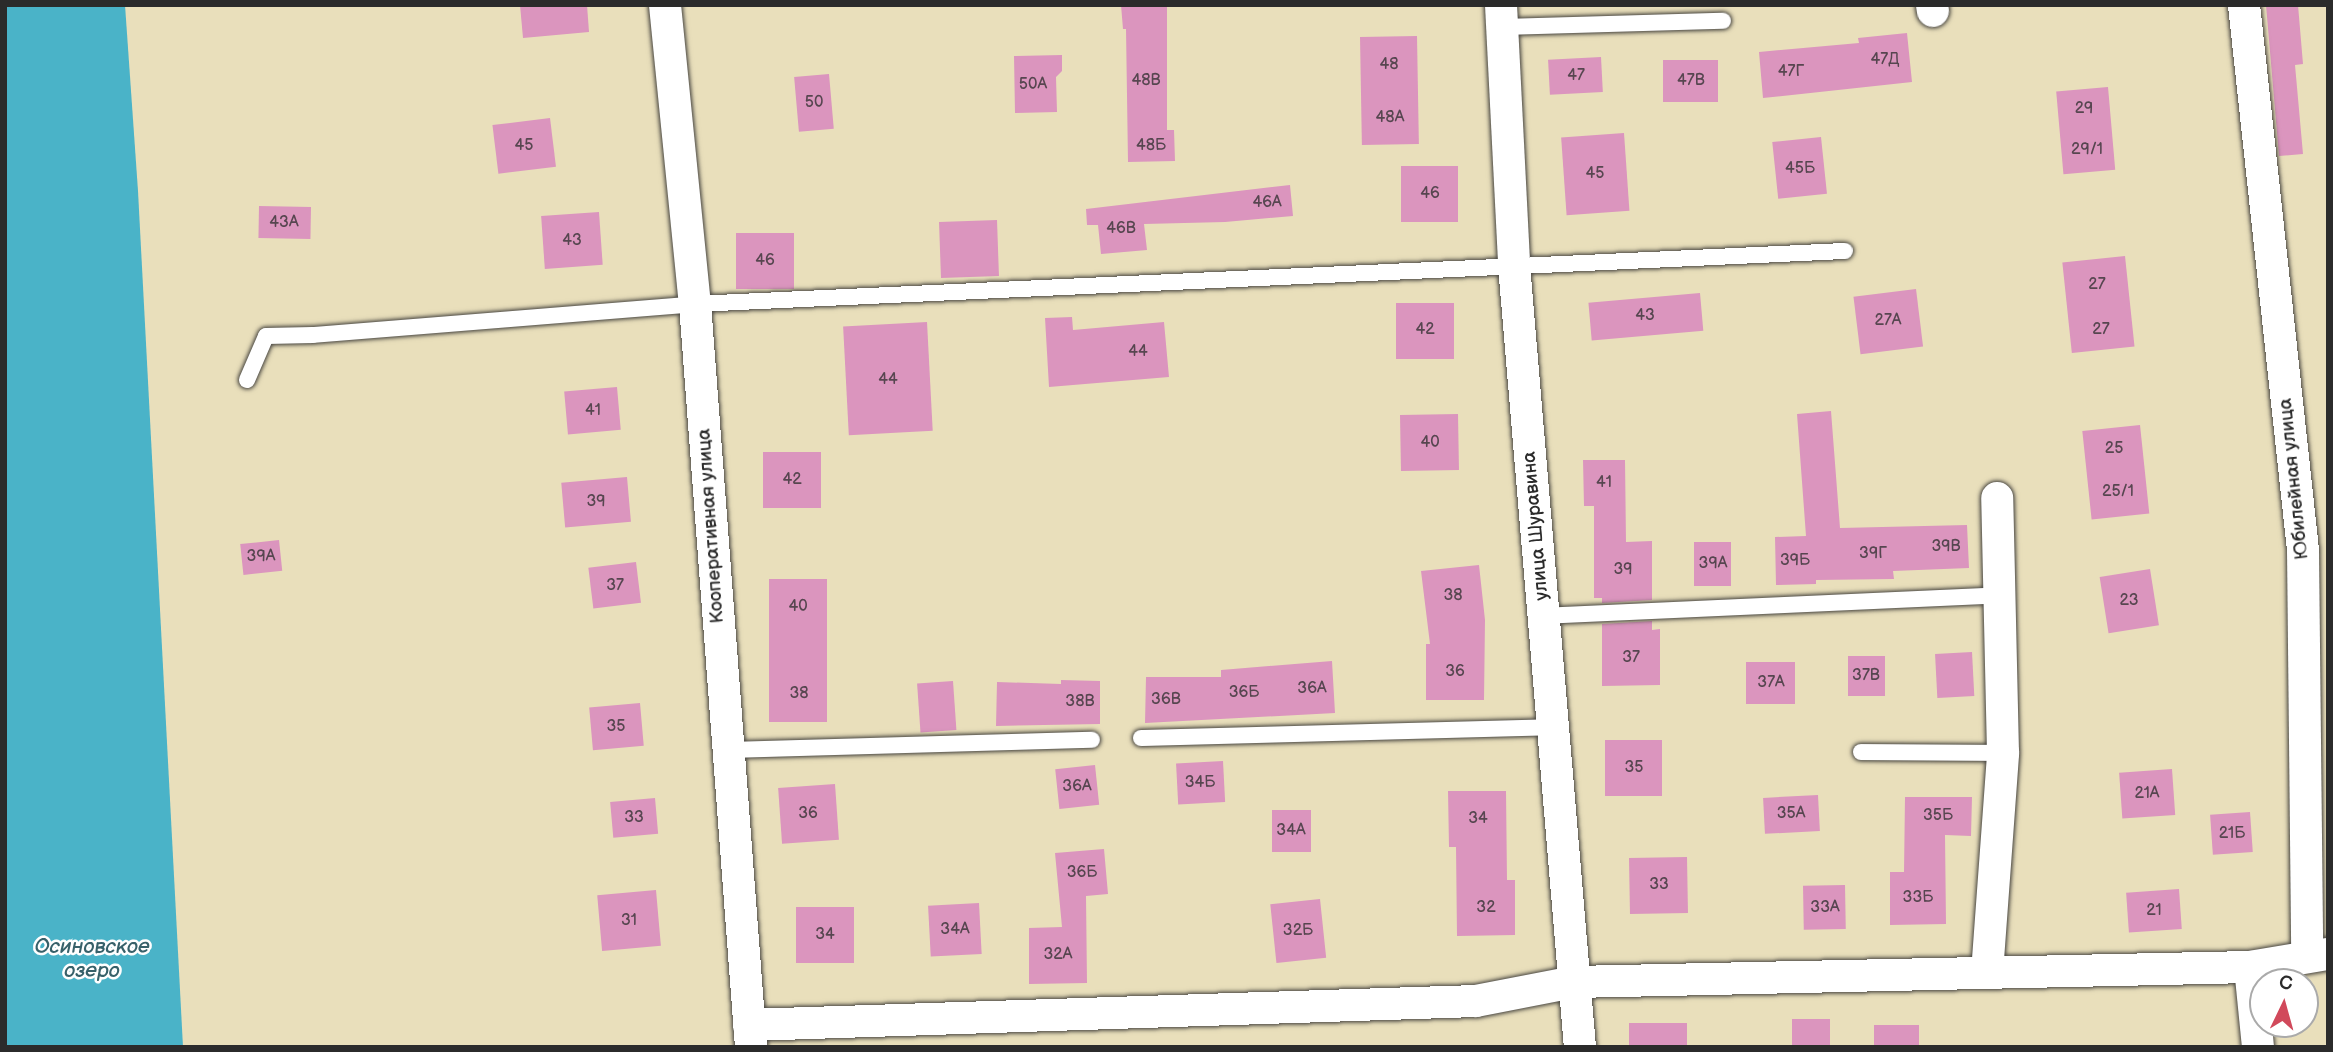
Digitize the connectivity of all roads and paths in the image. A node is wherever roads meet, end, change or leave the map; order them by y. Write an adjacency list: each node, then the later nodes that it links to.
1 (664, 5): 7 (street, Кооперативная улица)
2 (2244, 5): 18 (street, Юбилейная улица)
3 (1501, 16): 4 (lane); 6 (street, улица Шуравина)
4 (1723, 21)
5 (1845, 251): 6 (lane)
6 (1514, 265): 7 (lane); 11 (street, улица Шуравина)
7 (695, 304): 8 (lane); 15 (street, Кооперативная улица)
8 (247, 380)
9 (1997, 498): 10 (street)
10 (1999, 595): 11 (lane); 17 (street)
11 (1543, 616): 12 (street, улица Шуравина)
12 (1552, 727): 13 (lane); 21 (street, улица Шуравина)
13 (1141, 738)
14 (1092, 740): 15 (lane)
15 (728, 750): 22 (street, Кооперативная улица)
16 (1861, 752): 17 (lane)
17 (2003, 753): 20 (street)
18 (2317, 954): 19 (street)
19 (2250, 967): 20 (street); 24 (street)
20 (1987, 972): 21 (street)
21 (1574, 982): 22 (street); 23 (street, улица Шуравина)
22 (750, 1036)
23 (1580, 1047)
24 (2258, 1047)

